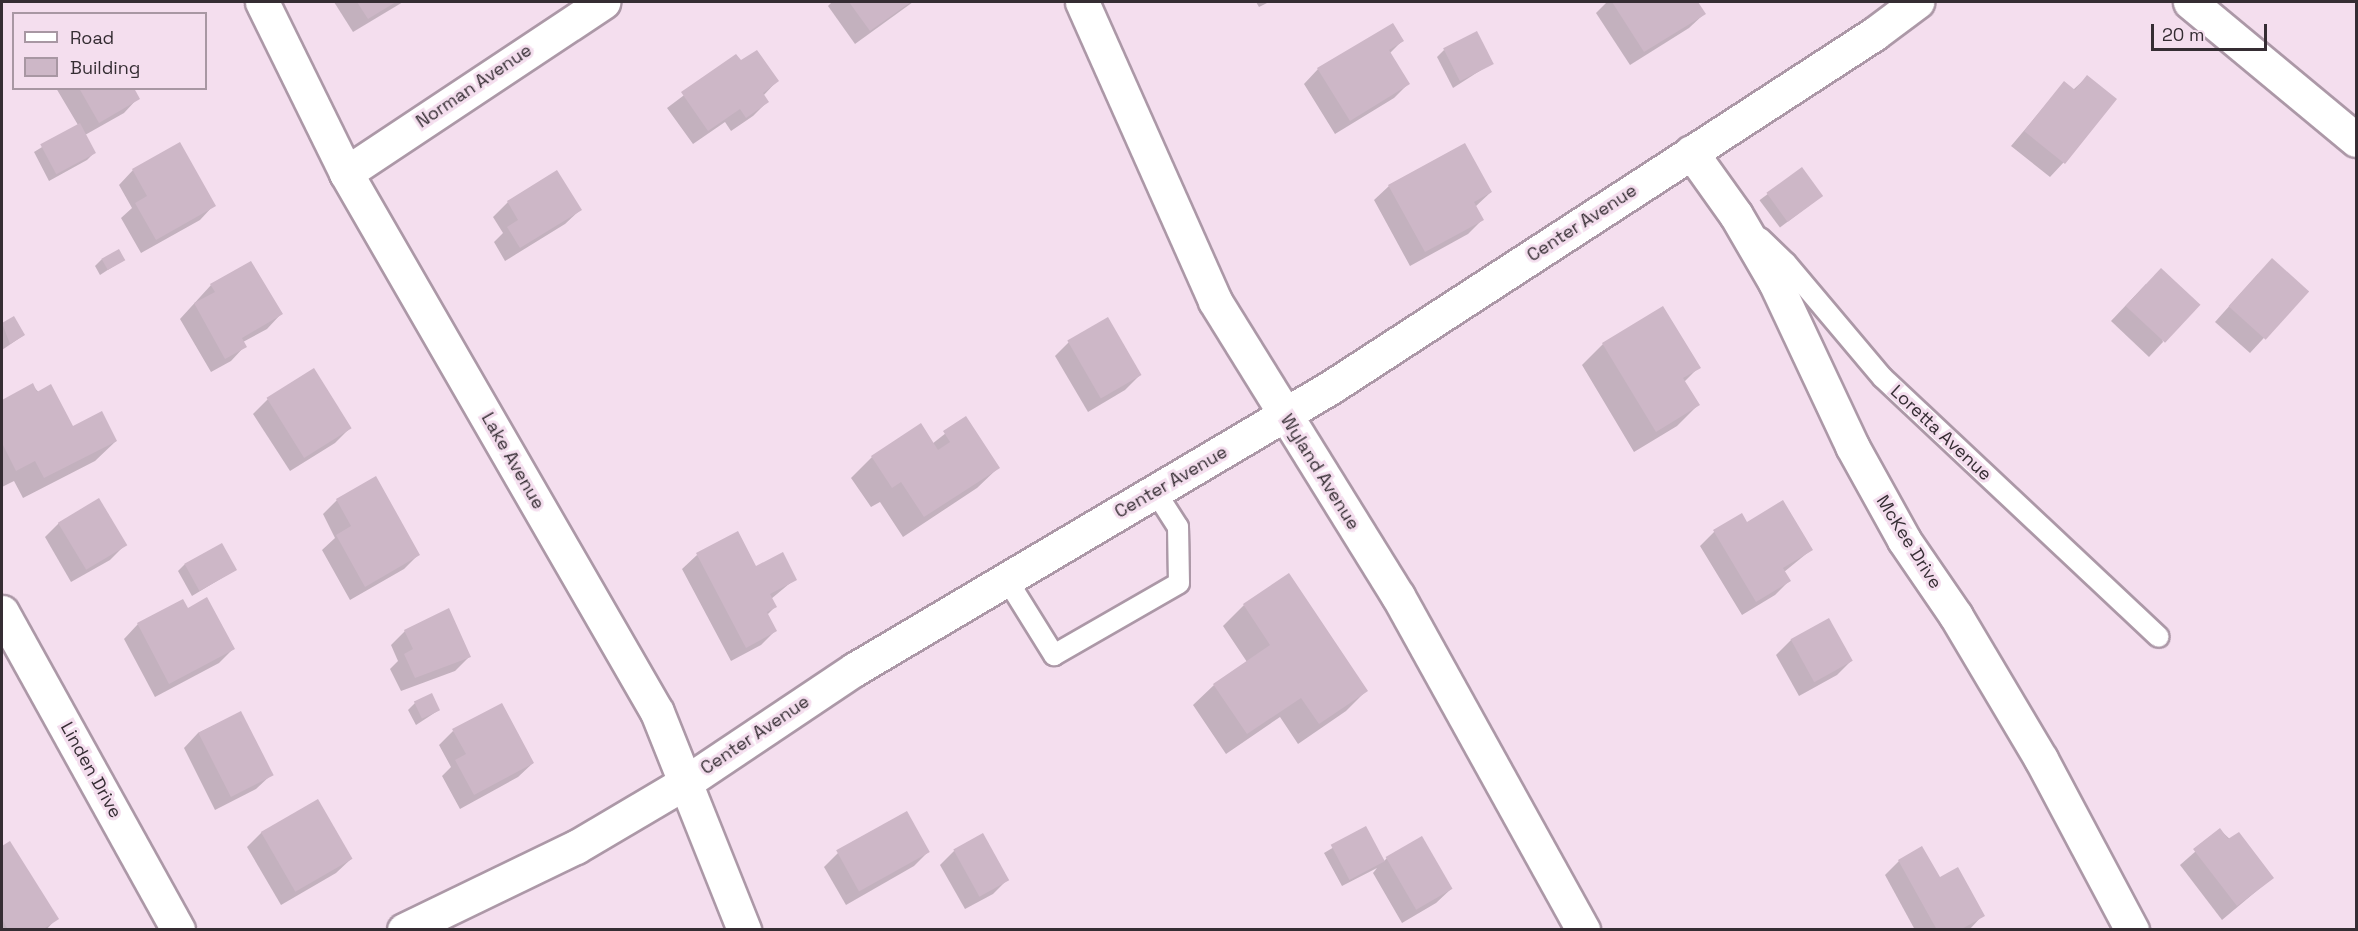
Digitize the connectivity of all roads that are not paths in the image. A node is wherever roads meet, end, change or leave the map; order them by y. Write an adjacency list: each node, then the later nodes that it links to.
1 (261, 2): 8 (street, Lake Avenue)
2 (603, 2): 8 (street, Norman Avenue)
3 (1082, 2): 10 (street, Wyland Avenue)
4 (1917, 2): 7 (street, Center Avenue)
5 (2190, 2): 6 (street)
6 (2356, 140)
7 (1691, 152): 9 (street, McKee Drive); 10 (street, Center Avenue)
8 (346, 173): 15 (street, Lake Avenue)
9 (1736, 215): 14 (lane, Loretta Avenue); 20 (street, McKee Drive)
10 (1284, 416): 11 (street, Center Avenue); 19 (street, Wyland Avenue)
11 (1155, 491): 12 (street, Center Avenue); 12 (lane)
12 (1006, 578): 15 (street, Center Avenue)
13 (2, 612): 16 (street, Linden Drive)
14 (2159, 637)
15 (686, 782): 17 (street, Center Avenue); 18 (street, Lake Avenue)
16 (178, 930)
17 (404, 930)
18 (744, 930)
19 (1583, 930)
20 (2132, 930)

